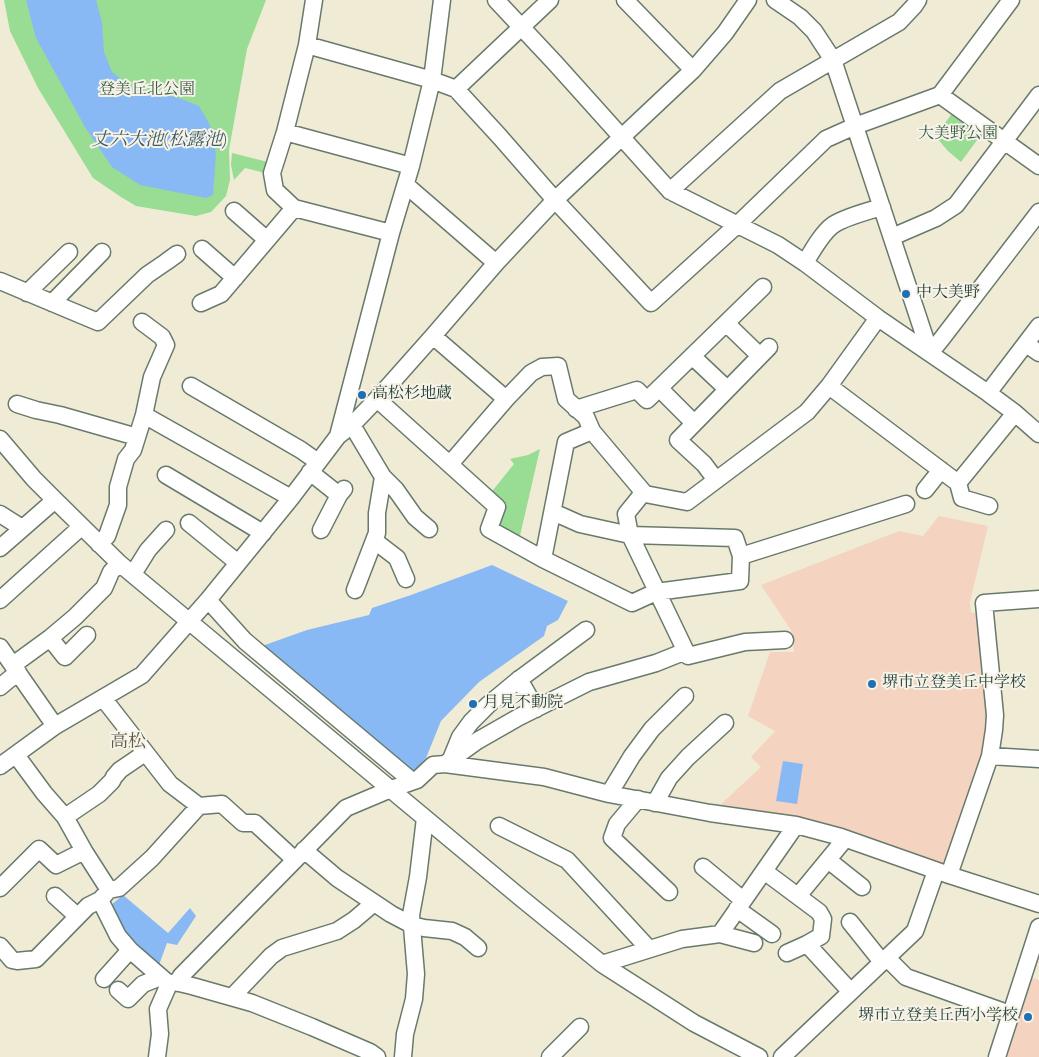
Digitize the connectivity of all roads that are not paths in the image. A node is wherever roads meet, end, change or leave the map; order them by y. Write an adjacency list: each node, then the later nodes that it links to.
1 (314, 0): 11 (street)
2 (442, 0): 14 (street)
3 (496, 0): 10 (street)
4 (550, 0): 10 (street)
5 (625, 0): 13 (street)
6 (748, 0): 13 (street)
7 (774, 0): 12 (street)
8 (918, 0): 12 (street)
9 (1012, 0): 16 (street)
10 (520, 27): 15 (street); 20 (street)
11 (307, 45): 14 (street); 19 (street)
12 (833, 60): 18 (street); 25 (street)
13 (693, 70): 20 (street)
14 (432, 80): 15 (street); 22 (street)
15 (456, 90): 26 (street)
16 (940, 95): 18 (street); 21 (street)
17 (1039, 95): 21 (street)
18 (855, 126): 27 (street); 31 (street)
19 (285, 132): 22 (street); 28 (street)
20 (621, 137): 25 (street); 26 (street)
21 (1004, 142): 23 (street); 33 (street)
22 (411, 166): 24 (street)
23 (1039, 166)
24 (406, 185): 32 (street); 39 (street)
25 (670, 190): 31 (street)
26 (555, 200): 31 (street); 39 (street)
27 (882, 207): 33 (street); 40 (street)
28 (294, 208): 32 (street); 34 (street)
29 (234, 211): 34 (street)
30 (1039, 212): 53 (street)
31 (737, 225): 40 (street)
32 (391, 233): 70 (street)
33 (892, 237): 53 (street)
34 (267, 240): 41 (street)
35 (202, 249): 41 (street)
36 (69, 252): 44 (street)
37 (102, 252): 45 (street)
38 (177, 254): 45 (street)
39 (496, 263): 51 (street)
40 (805, 263): 47 (street)
41 (235, 278): 46 (street)
42 (0, 281): 44 (street)
43 (763, 287): 49 (street)
44 (27, 293): 45 (street)
45 (52, 303)
46 (201, 303)
47 (878, 318): 53 (street); 56 (street)
48 (142, 322): 65 (street)
49 (726, 323): 54 (street); 58 (street)
50 (1039, 326): 52 (street)
51 (433, 336): 60 (street); 61 (street)
52 (1032, 348): 59 (street)
53 (930, 353): 59 (street)
54 (692, 356): 57 (street); 58 (street)
55 (200, 386): 74 (street)
56 (830, 386): 75 (street); 78 (street)
57 (659, 388): 63 (street); 66 (street)
58 (727, 389): 66 (street)
59 (988, 393): 64 (street)
60 (377, 399): 67 (street); 73 (street)
61 (506, 399): 63 (street); 73 (street)
62 (17, 404): 71 (street)
63 (576, 409): 68 (street)
64 (1015, 413): 69 (street); 79 (street)
65 (144, 415): 71 (street); 82 (street)
66 (694, 423): 78 (street)
67 (352, 425): 70 (street); 77 (street)
68 (592, 431): 81 (street); 86 (street)
69 (1039, 434)
70 (338, 436): 74 (street)
71 (137, 437): 97 (street)
72 (0, 439): 83 (street)
73 (450, 464): 100 (street)
74 (314, 467): 82 (street); 93 (street)
75 (941, 470): 79 (street); 80 (street)
76 (166, 475): 94 (street)
77 (383, 477): 91 (street); 96 (street)
78 (716, 480): 81 (street)
79 (958, 483): 85 (street)
80 (925, 490)
81 (644, 493): 95 (street)
82 (291, 498): 94 (street)
83 (54, 500): 89 (street); 90 (street)
84 (906, 504): 99 (street)
85 (989, 506)
86 (553, 512): 95 (street); 100 (street)
87 (0, 514): 90 (street)
88 (189, 523): 102 (street)
89 (81, 527): 97 (street); 108 (street)
90 (22, 528): 98 (street)
91 (429, 529)
92 (166, 530): 103 (street)
93 (322, 531)
94 (263, 532): 102 (street)
95 (630, 535): 99 (street); 106 (street)
96 (374, 542): 104 (street); 105 (street)
97 (99, 544): 101 (street)
98 (0, 548)
99 (741, 556): 106 (street)
100 (543, 558): 106 (street)
101 (119, 563): 103 (street); 113 (street)
102 (238, 563): 109 (street)
103 (133, 574): 110 (street)
104 (406, 579)
105 (355, 590)
106 (656, 592): 117 (street)
107 (1039, 599): 129 (street)
108 (0, 600)
109 (208, 600): 110 (street); 115 (street)
110 (189, 622): 118 (street); 123 (street)
111 (586, 630): 120 (street)
112 (87, 636): 113 (street)
113 (50, 638): 119 (street)
114 (785, 640): 117 (street)
115 (245, 641): 118 (street); 133 (street)
116 (0, 647): 119 (street)
117 (686, 651): 124 (street)
118 (232, 658): 134 (street)
119 (16, 668): 121 (street); 126 (street)
120 (520, 679): 124 (street); 131 (street)
121 (0, 687)
122 (685, 696): 135 (street)
123 (103, 698): 126 (street); 127 (street)
124 (536, 709): 131 (street)
125 (725, 723): 137 (street)
126 (55, 726): 128 (street)
127 (145, 753): 138 (street); 139 (street)
128 (16, 755): 132 (street); 139 (street)
129 (990, 756): 130 (street); 149 (street)
130 (1039, 759)
131 (448, 762): 133 (street); 135 (street)
132 (0, 766)
133 (412, 781): 134 (street)
134 (391, 789): 140 (street); 145 (street)
135 (609, 794): 136 (street)
136 (638, 799): 137 (street); 152 (street)
137 (655, 803): 141 (street)
138 (199, 806): 145 (street); 153 (street)
139 (65, 817): 144 (street)
140 (425, 818): 161 (street); 173 (street)
141 (796, 825): 143 (street); 148 (street)
142 (499, 826): 168 (street)
143 (845, 839): 146 (street); 149 (street)
144 (84, 851): 151 (street); 153 (street)
145 (300, 855): 156 (street); 176 (street)
146 (828, 860): 150 (street); 155 (street)
147 (703, 867): 157 (street)
148 (764, 871): 155 (street); 157 (street)
149 (942, 873): 158 (street); 172 (street)
150 (862, 887)
151 (0, 888)
152 (669, 892)
153 (104, 895): 159 (street); 170 (street)
154 (55, 896): 159 (street)
155 (798, 896): 166 (street)
156 (374, 903): 161 (street); 179 (street)
157 (740, 904): 163 (street); 164 (street)
158 (1039, 904)
159 (77, 916): 169 (street)
160 (850, 922): 172 (street)
161 (412, 925): 167 (street); 184 (street)
162 (1039, 927): 174 (street)
163 (720, 934): 165 (street); 168 (street)
164 (772, 934)
165 (754, 943)
166 (807, 944): 171 (street); 178 (street)
167 (478, 948)
168 (649, 949): 173 (street)
169 (1, 950)
170 (130, 950): 175 (street); 176 (street)
171 (787, 953)
172 (884, 960): 178 (street); 180 (street)
173 (602, 964): 186 (street)
174 (1032, 972): 180 (street)
175 (104, 979)
176 (169, 981): 177 (street); 179 (street); 182 (street)
177 (118, 990)
178 (850, 991): 187 (street)
179 (232, 997): 183 (street)
180 (1010, 1014): 188 (street)
181 (580, 1027): 185 (street)
182 (157, 1057)
183 (377, 1057)
184 (403, 1057)
185 (550, 1057)
186 (759, 1057)
187 (782, 1057)
188 (997, 1057)

